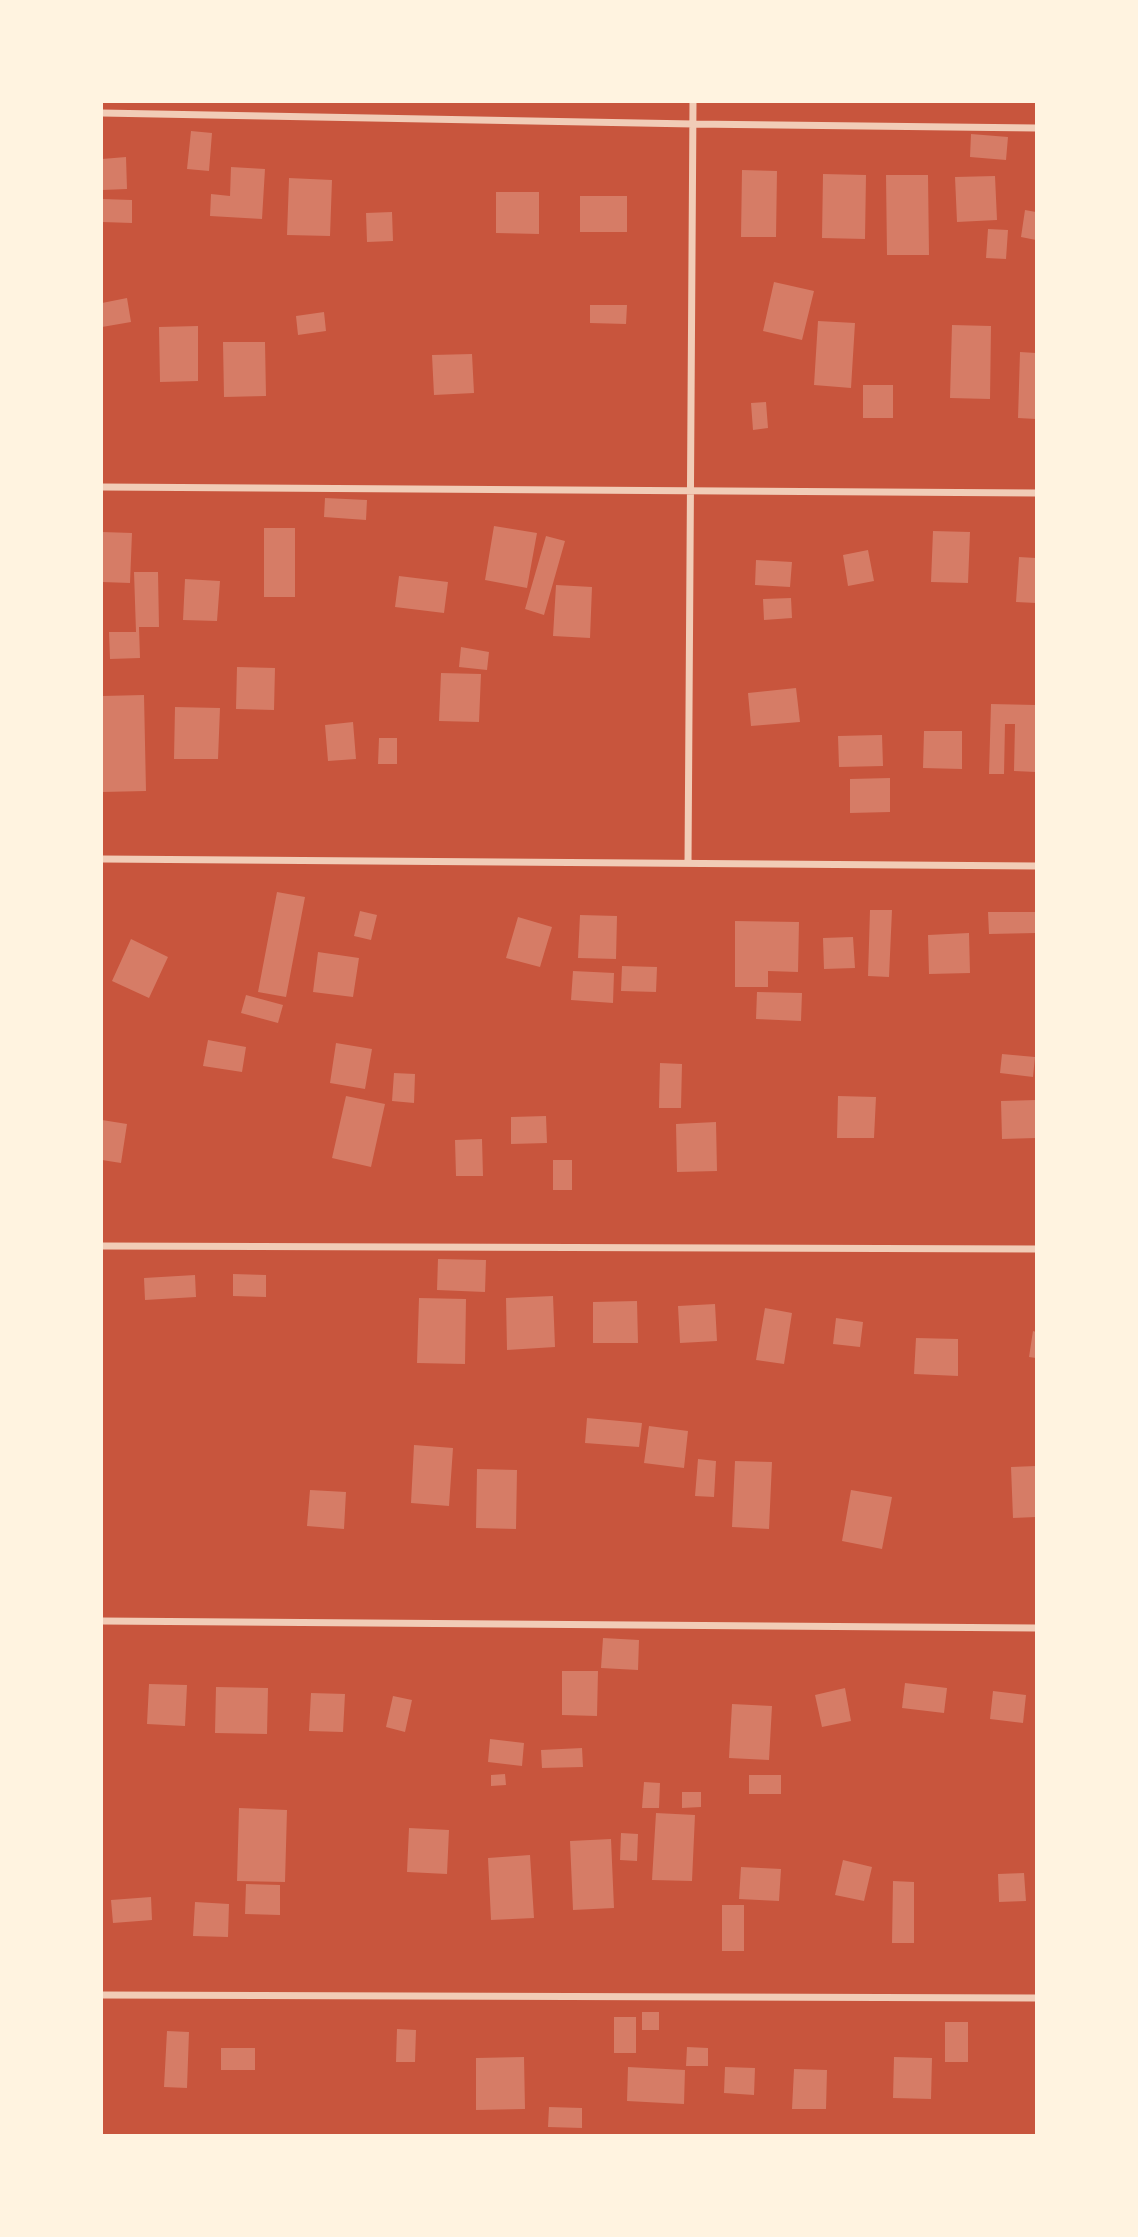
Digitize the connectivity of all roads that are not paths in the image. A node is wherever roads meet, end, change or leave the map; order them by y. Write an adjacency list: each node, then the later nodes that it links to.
1 (693, 102): 3 (street)
2 (102, 113): 3 (street)
3 (693, 124): 4 (street); 6 (street)
4 (1037, 128)
5 (102, 487): 6 (street)
6 (690, 491): 7 (street); 9 (street)
7 (1037, 493)
8 (102, 859): 9 (street)
9 (688, 863): 10 (street)
10 (1037, 866)
11 (102, 1246): 12 (street)
12 (1037, 1249)
13 (102, 1621): 14 (street)
14 (1037, 1628)
15 (102, 1996): 16 (street)
16 (1037, 1998)

